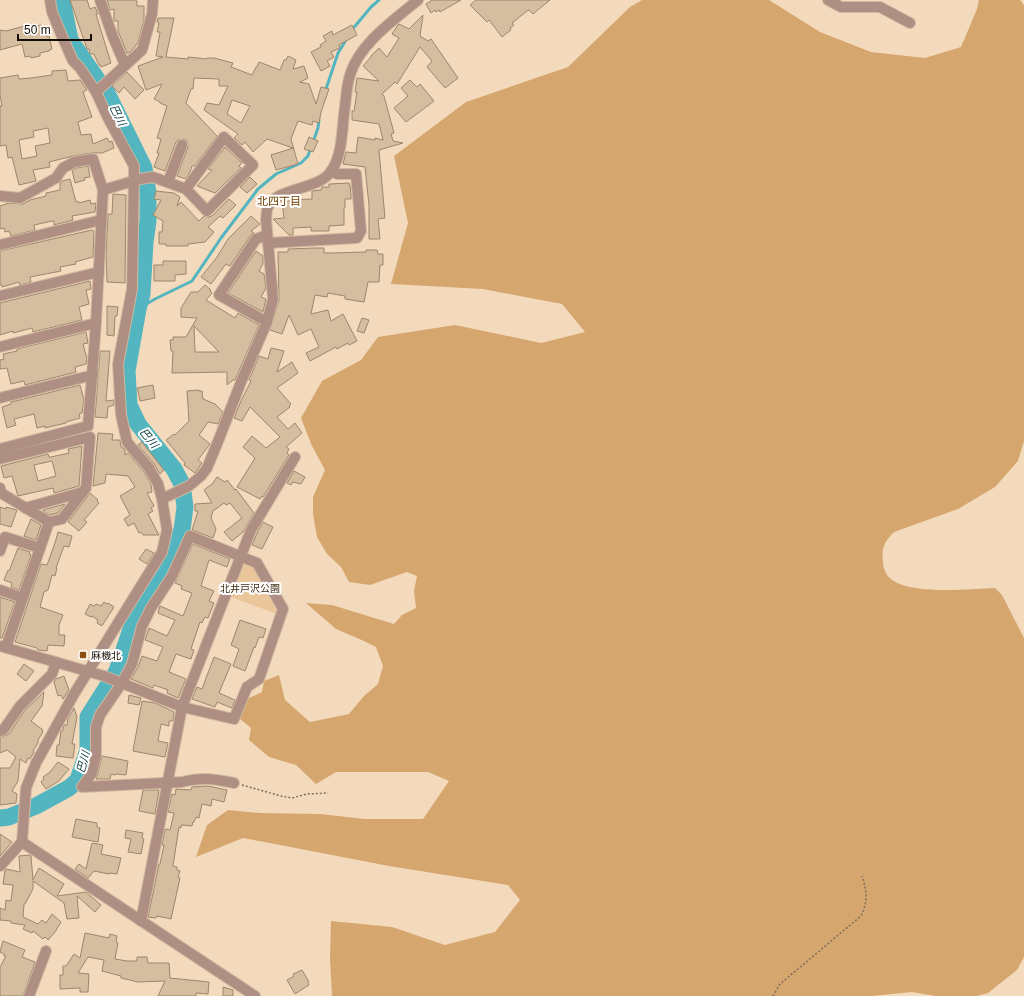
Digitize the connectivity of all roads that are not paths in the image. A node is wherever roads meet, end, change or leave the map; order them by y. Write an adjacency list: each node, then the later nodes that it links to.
1 (50, 0): 8 (street)
2 (100, 0): 7 (street)
3 (153, 0): 7 (street)
4 (418, 0): 10 (street)
5 (828, 0): 6 (street)
6 (910, 23)
7 (125, 65): 8 (street)
8 (98, 90): 11 (street)
9 (182, 145): 12 (street)
10 (331, 171): 17 (street); 17 (street)
11 (137, 180): 12 (street); 14 (street); 31 (street)
12 (168, 182): 13 (street)
13 (186, 189): 13 (street)
14 (103, 190): 15 (street); 16 (street)
15 (0, 196)
16 (102, 220): 18 (street); 19 (street)
17 (268, 239): 21 (street); 21 (street)
18 (0, 245)
19 (99, 272): 20 (street); 22 (street)
20 (0, 296)
21 (268, 322): 31 (street)
22 (96, 323): 23 (street); 24 (street)
23 (0, 347)
24 (93, 376): 25 (street); 26 (street)
25 (0, 398)
26 (0, 449)
27 (295, 458): 36 (street)
28 (0, 459): 30 (street)
29 (0, 488): 32 (street)
30 (83, 492): 32 (street); 33 (street)
31 (162, 499): 41 (street)
32 (25, 508): 33 (street)
33 (49, 522): 34 (street)
34 (40, 548): 35 (street); 38 (street)
35 (0, 551)
36 (240, 556): 42 (street); 43 (street); 43 (street)
37 (0, 590): 38 (street)
38 (23, 598): 39 (street)
39 (3, 647): 40 (street)
40 (56, 662): 41 (street); 44 (street)
41 (88, 671): 42 (street); 47 (street)
42 (122, 683): 43 (street); 45 (street)
43 (182, 707): 45 (street)
44 (0, 731)
45 (168, 783): 46 (street); 49 (street)
46 (234, 783)
47 (22, 842): 48 (street); 49 (street)
48 (0, 866)
49 (141, 921): 52 (street)
50 (46, 951): 51 (street)
51 (29, 996)
52 (255, 996)

